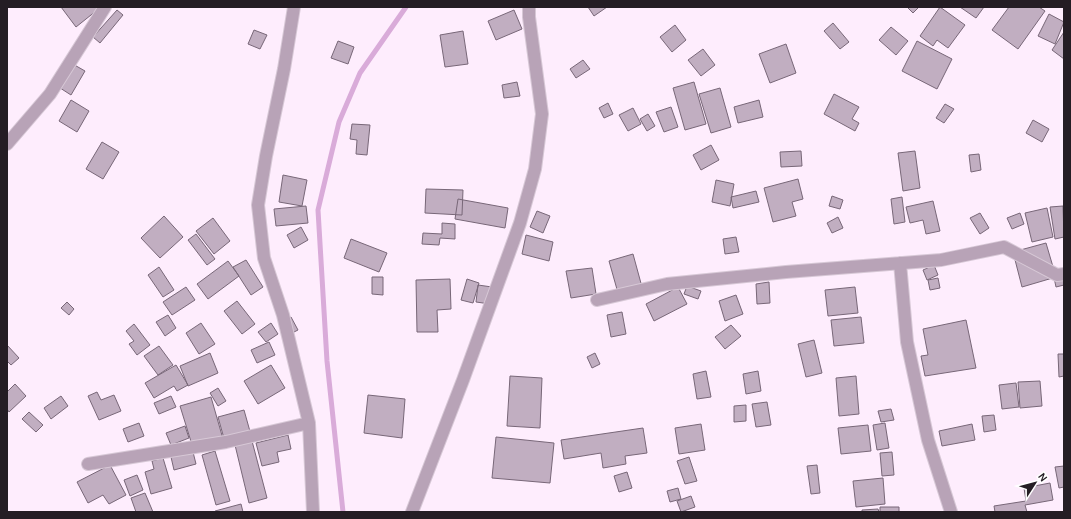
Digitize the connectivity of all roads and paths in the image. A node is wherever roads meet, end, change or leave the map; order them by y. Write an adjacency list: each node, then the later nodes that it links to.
1 (105, 7): 4 (street)
2 (294, 7): 8 (street)
3 (529, 7): 11 (street)
4 (7, 144)
5 (900, 263): 6 (street); 7 (street); 12 (street)
6 (1064, 274)
7 (597, 300)
8 (309, 423): 9 (street); 10 (street)
9 (88, 464)
10 (313, 512)
11 (412, 512)
12 (951, 512)

